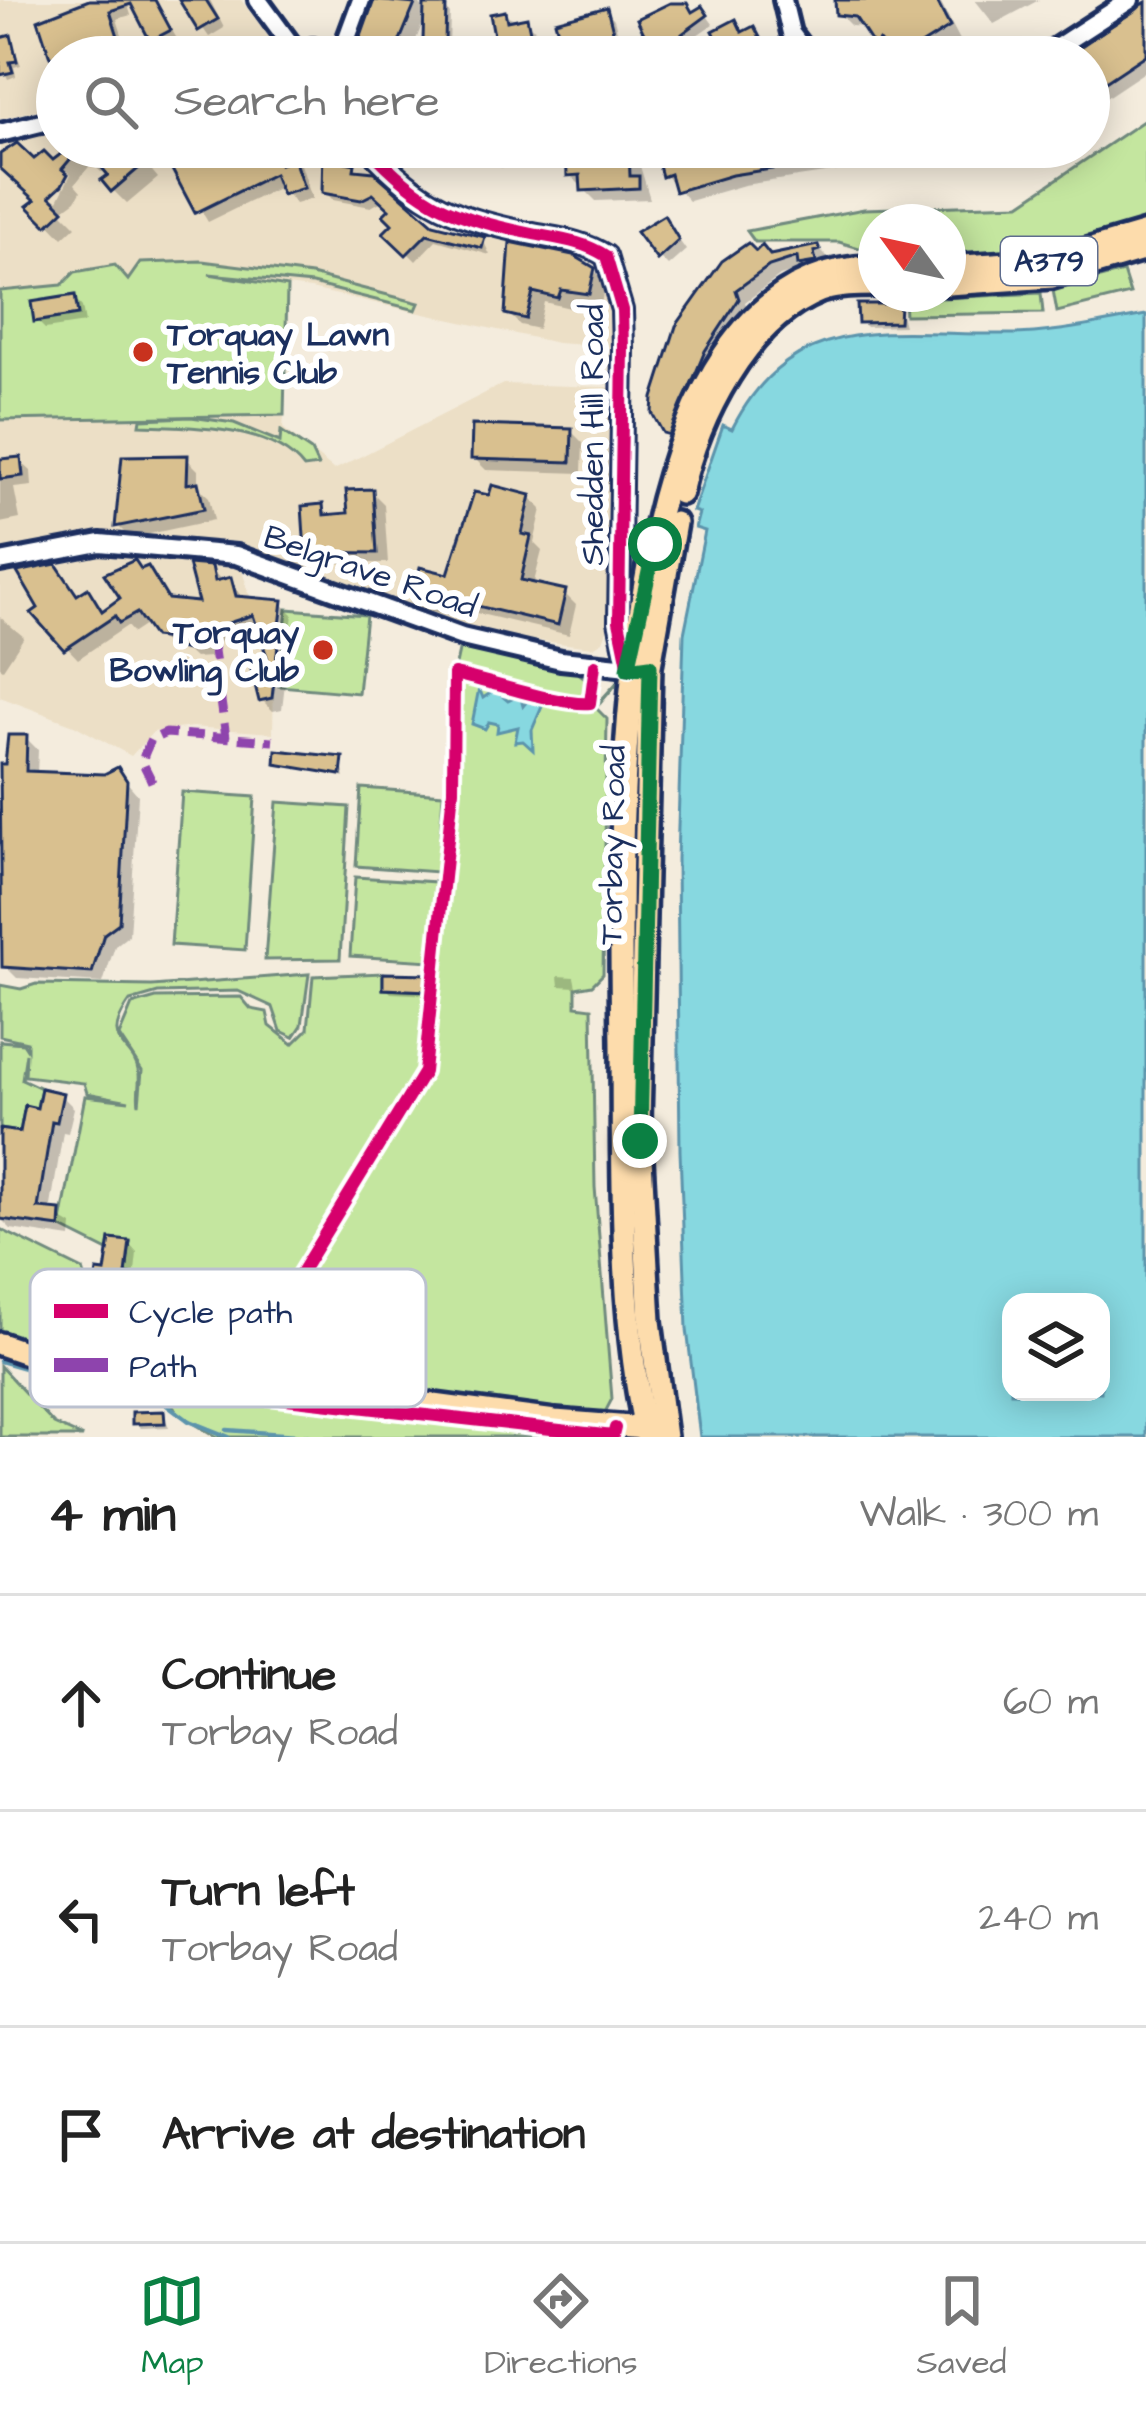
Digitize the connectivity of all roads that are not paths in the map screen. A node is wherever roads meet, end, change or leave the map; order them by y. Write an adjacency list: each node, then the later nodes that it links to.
1 (257, 0): 5 (street)
2 (361, 0): 6 (street)
3 (783, 0): 7 (street)
4 (1130, 0): 8 (street)
5 (285, 36)
6 (348, 36)
7 (793, 36)
8 (1074, 36)
9 (36, 124): 10 (street)
10 (0, 133)
11 (390, 168): 19 (street, Shedden Hill Road)
12 (1146, 233): 14 (main road, A379)
13 (1146, 249): 16 (main road)
14 (966, 266)
15 (858, 269): 19 (main road, Torbay Road)
16 (966, 283)
17 (858, 287): 19 (main road, Torbay Road)
18 (0, 562): 19 (street, Belgrave Road)
19 (639, 668): 23 (main road, Torbay Road)
20 (0, 1344): 21 (main road)
21 (30, 1354)
22 (426, 1403): 23 (main road)
23 (655, 1433)

